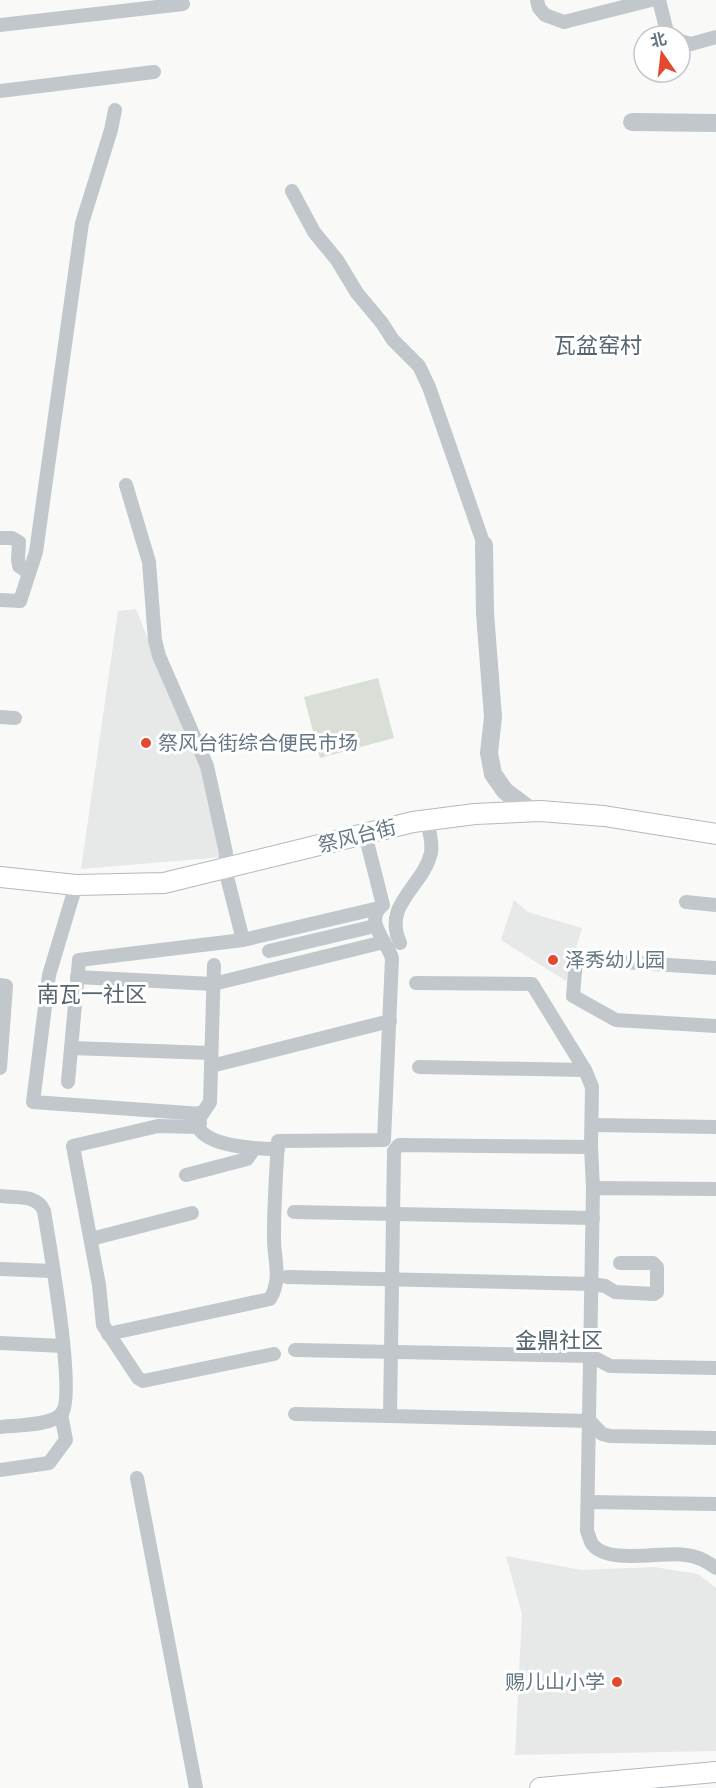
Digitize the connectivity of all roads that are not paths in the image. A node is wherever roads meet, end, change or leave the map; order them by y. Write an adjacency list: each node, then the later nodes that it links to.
1 (537, 0): 2 (street)
2 (654, 0): 4 (street)
3 (183, 4): 5 (street)
4 (663, 24)
5 (0, 26)
6 (716, 38): 7 (street)
7 (692, 44)
8 (154, 72): 9 (street)
9 (0, 91)
10 (115, 110): 17 (street)
11 (632, 122): 12 (street)
12 (716, 123)
13 (292, 191): 16 (street)
14 (126, 484): 25 (street)
15 (0, 538): 17 (street)
16 (484, 545): 21 (street)
17 (29, 573): 18 (street)
18 (0, 600)
19 (0, 717): 20 (street)
20 (15, 717)
21 (533, 812): 22 (main road, 祭风台街); 24 (main road, 祭风台街)
22 (427, 820): 23 (main road, 祭风台街); 34 (street)
23 (365, 834): 25 (main road, 祭风台街); 30 (street)
24 (716, 834)
25 (225, 869): 27 (main road, 祭风台街); 32 (street)
26 (0, 877): 27 (main road, 祭风台街)
27 (76, 885): 50 (street)
28 (686, 902): 29 (street)
29 (716, 905)
30 (379, 908): 31 (street); 32 (street)
31 (375, 926): 33 (street); 35 (street)
32 (243, 940): 38 (street)
33 (384, 942): 40 (street); 42 (street)
34 (400, 942)
35 (268, 951)
36 (214, 965): 40 (street)
37 (716, 968): 43 (street)
38 (77, 977): 40 (street); 44 (street)
39 (416, 983): 48 (street)
40 (213, 984): 46 (street)
41 (0, 985): 45 (street)
42 (390, 1021): 46 (street); 55 (street)
43 (716, 1026)
44 (71, 1047): 46 (street); 49 (street)
45 (0, 1060)
46 (211, 1060): 50 (street)
47 (419, 1067): 48 (street)
48 (585, 1070): 51 (street)
49 (68, 1082)
50 (199, 1120): 54 (street); 64 (street)
51 (592, 1125): 52 (street); 53 (street)
52 (716, 1127)
53 (591, 1148): 57 (street); 61 (street)
54 (254, 1149): 55 (street); 56 (street)
55 (278, 1149): 71 (street)
56 (186, 1175)
57 (593, 1188): 58 (street); 63 (street)
58 (716, 1189)
59 (0, 1196): 67 (street)
60 (294, 1212): 61 (street)
61 (393, 1213): 63 (street); 69 (street)
62 (192, 1214): 64 (street)
63 (594, 1218): 70 (street)
64 (91, 1239): 71 (street)
65 (620, 1263): 70 (street)
66 (0, 1269): 67 (street)
67 (53, 1271): 73 (street)
68 (287, 1277): 69 (street)
69 (392, 1280): 70 (street); 75 (street)
70 (592, 1284): 77 (street)
71 (108, 1334): 76 (street)
72 (0, 1343): 73 (street)
73 (63, 1346): 79 (street)
74 (295, 1350): 75 (street)
75 (391, 1352): 77 (street); 81 (street)
76 (274, 1354)
77 (591, 1356): 78 (street); 82 (street)
78 (716, 1368)
79 (62, 1414): 83 (street); 85 (street)
80 (295, 1414): 81 (street)
81 (390, 1416): 82 (street)
82 (590, 1421): 84 (street); 87 (street)
83 (0, 1427)
84 (716, 1438)
85 (0, 1470)
86 (137, 1478): 91 (street)
87 (588, 1502): 88 (street); 89 (street)
88 (716, 1504)
89 (716, 1568)
90 (716, 1772): 92 (main road)
91 (196, 1788)
92 (540, 1788)

